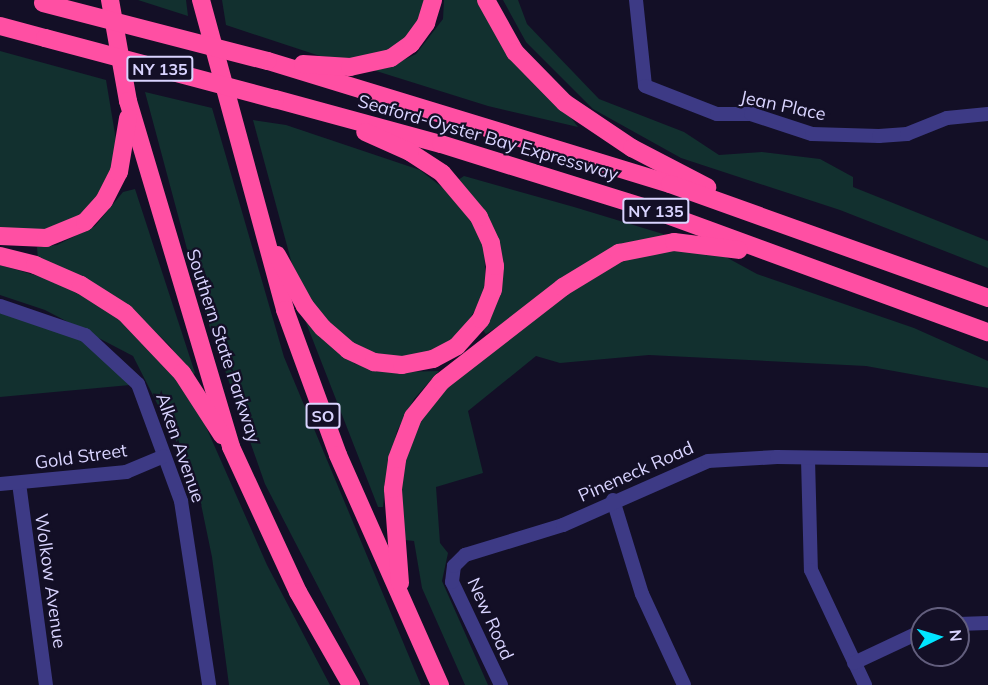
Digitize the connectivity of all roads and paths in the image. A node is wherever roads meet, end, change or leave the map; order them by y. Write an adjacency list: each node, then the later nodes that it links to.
1 (110, 0): 11 (highway, Southern State Parkway)
2 (201, 0): 15 (highway, SO)
3 (433, 0): 10 (highway)
4 (486, 0): 14 (highway)
5 (636, 0): 13 (street, Jean Place)
6 (37, 1): 10 (highway, Seaford-Oyster Bay Expressway / NY 135, bridge)
7 (0, 26): 9 (highway, Seaford-Oyster Bay Expressway / NY 135)
8 (0, 31): 9 (highway)
9 (45, 38): 12 (highway, Seaford-Oyster Bay Expressway / NY 135, bridge)
10 (268, 61): 14 (highway, Seaford-Oyster Bay Expressway / NY 135)
11 (129, 101): 16 (highway); 22 (highway, Southern State Parkway)
12 (317, 110): 15 (highway); 18 (highway, Seaford-Oyster Bay Expressway / NY 135)
13 (988, 114)
14 (761, 216): 19 (highway, Seaford-Oyster Bay Expressway / NY 135)
15 (258, 220): 30 (highway, SO)
16 (0, 236)
17 (0, 255): 22 (highway)
18 (780, 257): 21 (highway, Seaford-Oyster Bay Expressway / NY 135); 30 (highway)
19 (988, 298)
20 (0, 306): 23 (street, Alken Avenue)
21 (988, 332)
22 (231, 447): 37 (highway, Southern State Parkway)
23 (164, 456): 26 (street, Gold Street); 36 (street, Alken Avenue)
24 (808, 459): 25 (street, Pineneck Road); 28 (street, Pineneck Road); 34 (street)
25 (988, 460)
26 (19, 483): 27 (street, Gold Street); 35 (street, Wolkow Avenue)
27 (0, 484)
28 (613, 500): 29 (street, Pineneck Road); 40 (street)
29 (454, 566): 39 (street, New Road)
30 (403, 606): 38 (highway, SO)
31 (988, 623): 32 (street)
32 (970, 624)
33 (910, 637): 34 (street)
34 (854, 663): 41 (street)
35 (46, 685)
36 (209, 685)
37 (351, 685)
38 (440, 685)
39 (501, 685)
40 (684, 685)
41 (865, 685)

